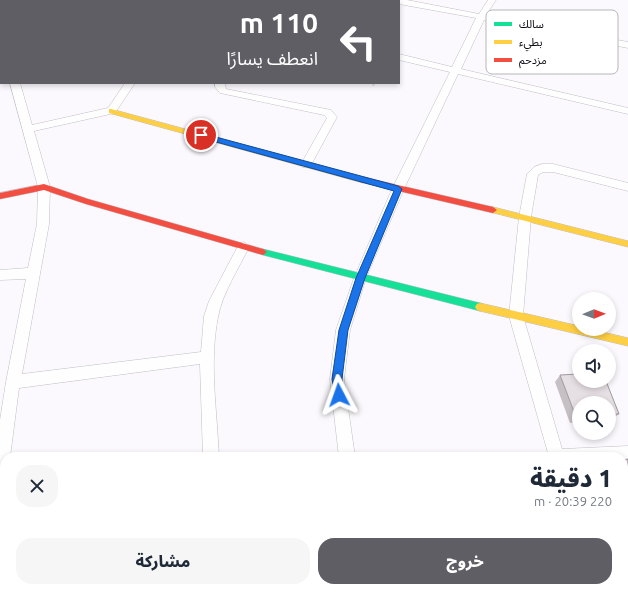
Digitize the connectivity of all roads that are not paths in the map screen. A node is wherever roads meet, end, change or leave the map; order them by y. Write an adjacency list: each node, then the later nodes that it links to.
1 (492, 0): 3 (street)
2 (400, 1): 3 (street)
3 (481, 17): 4 (street); 8 (street)
4 (486, 18)
5 (618, 43): 6 (street)
6 (628, 45)
7 (400, 58): 8 (street)
8 (456, 70): 13 (street); 18 (street)
9 (15, 84): 14 (street)
10 (129, 84): 12 (street)
11 (220, 84): 15 (street)
12 (111, 111): 14 (street); 15 (street)
13 (628, 111)
14 (29, 129): 16 (street)
15 (306, 164): 18 (street)
16 (44, 187): 19 (street); 22 (street); 23 (street)
17 (628, 187): 20 (street)
18 (398, 189): 20 (street); 25 (street)
19 (0, 196)
20 (525, 217): 21 (street); 26 (street)
21 (628, 244)
22 (243, 247): 25 (street); 28 (street)
23 (33, 273): 24 (street); 29 (street)
24 (0, 275)
25 (360, 278): 26 (street); 32 (street)
26 (516, 316): 27 (street); 33 (street)
27 (628, 342)
28 (206, 357): 29 (street); 31 (street)
29 (13, 382): 30 (street)
30 (3, 452)
31 (211, 452)
32 (346, 452)
33 (554, 452)

